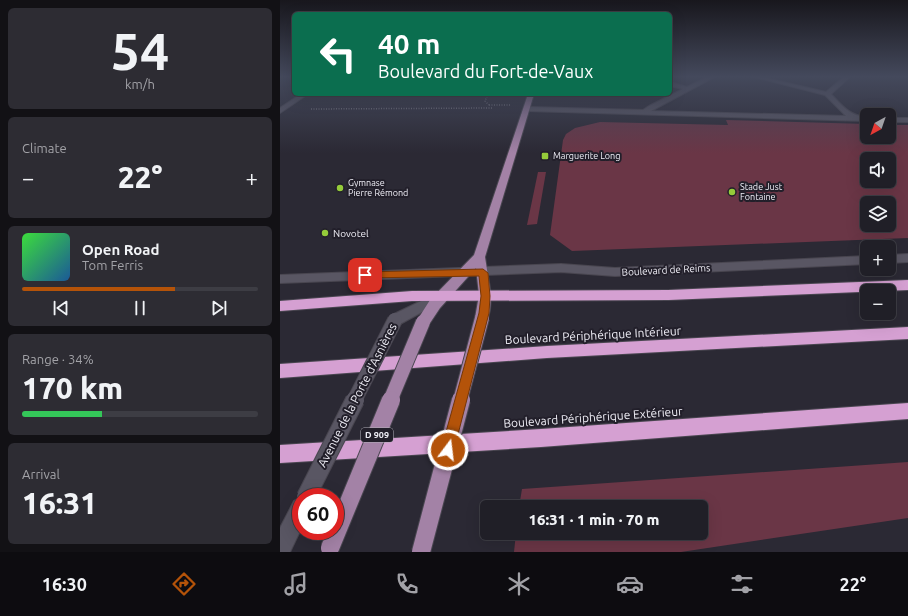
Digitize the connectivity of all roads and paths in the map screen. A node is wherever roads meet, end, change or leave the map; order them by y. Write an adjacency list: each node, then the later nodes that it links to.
1 (293, 102): 7 (street)
2 (486, 102): 7 (path)
3 (529, 102): 6 (main road, Avenue de la Porte d'Asnières)
4 (661, 102): 8 (street)
5 (834, 102): 9 (street)
6 (528, 109): 8 (street); 13 (main road, Avenue de la Porte d'Asnières)
7 (281, 110)
8 (645, 112): 9 (street)
9 (854, 118): 10 (street)
10 (860, 118)
11 (896, 120): 12 (street)
12 (908, 120)
13 (479, 257): 17 (main road, Avenue de la Porte d'Asnières / D 909); 18 (main road)
14 (908, 258): 15 (street)
15 (896, 259)
16 (860, 260): 18 (street, Boulevard de Reims)
17 (464, 272): 18 (street, Boulevard de Reims); 19 (street, Boulevard de Reims); 21 (main road, Avenue de la Porte d'Asnières / D 909)
18 (483, 273): 22 (main road)
19 (280, 279)
20 (908, 285): 22 (highway)
21 (443, 295): 22 (highway); 23 (highway); 28 (street, Avenue de la Porte d'Asnières, bridge); 31 (main road, Avenue de la Porte d'Asnières / D 909, bridge)
22 (486, 296): 32 (main road, bridge)
23 (280, 306)
24 (908, 333): 25 (highway, Boulevard Périphérique Intérieur)
25 (280, 370)
26 (908, 411): 27 (highway, Boulevard Périphérique Extérieur)
27 (280, 454)
28 (311, 488)
29 (292, 526): 30 (street)
30 (281, 549)
31 (330, 550)
32 (421, 552)

